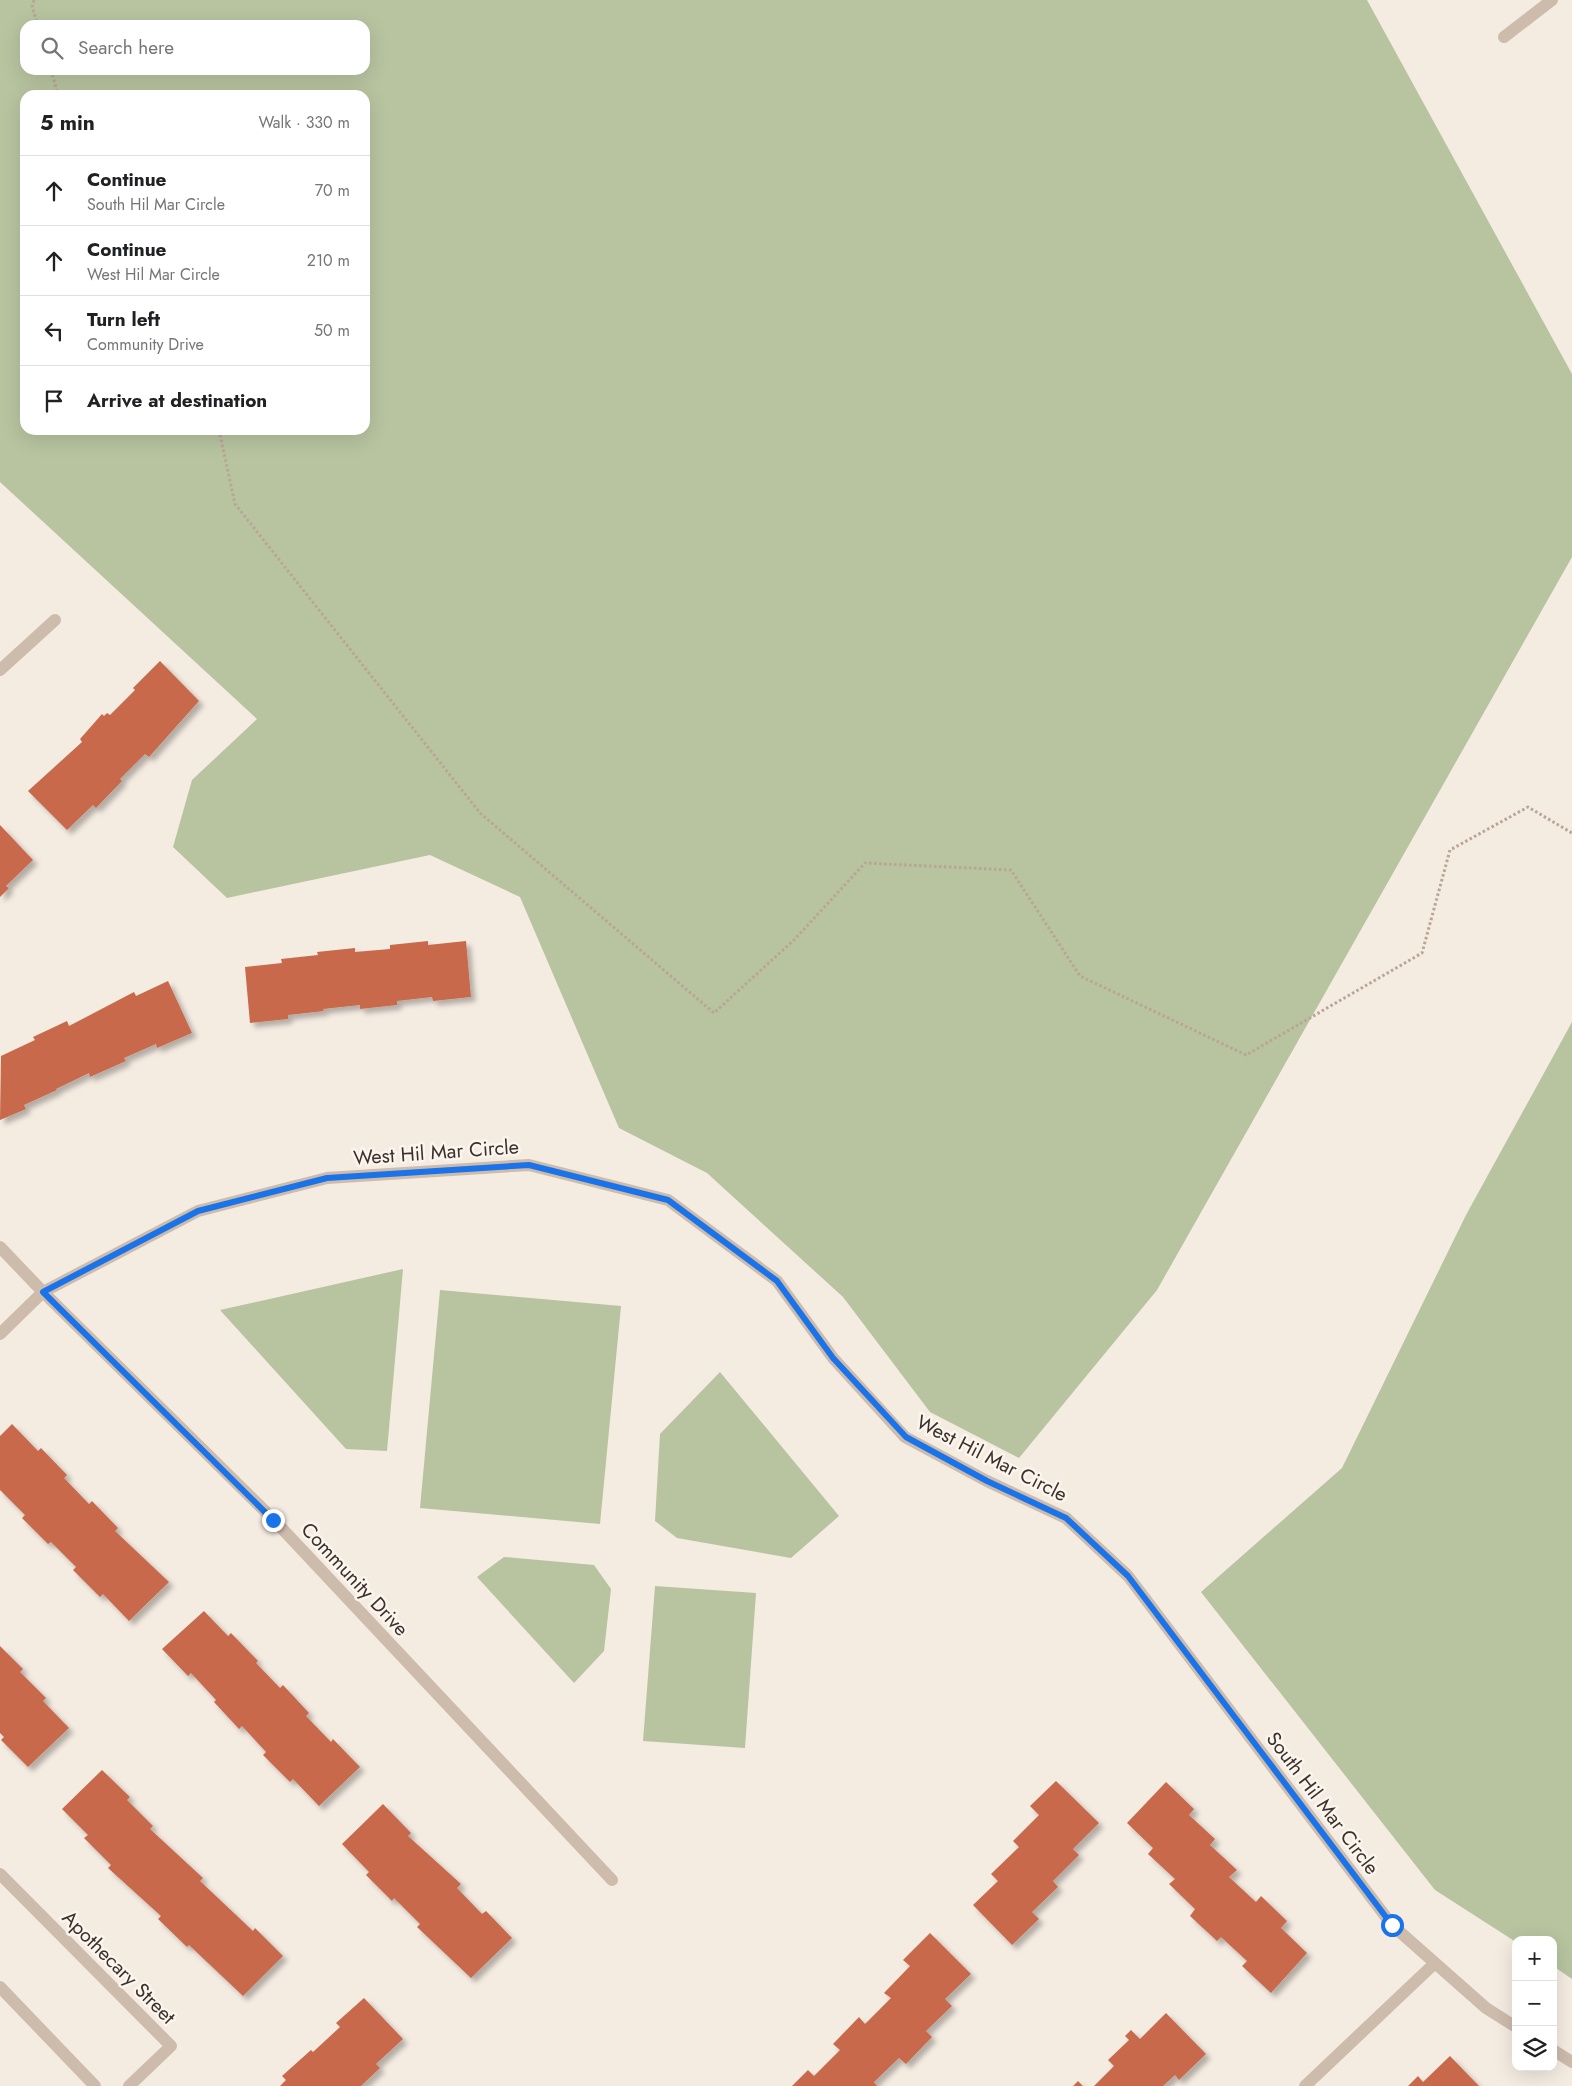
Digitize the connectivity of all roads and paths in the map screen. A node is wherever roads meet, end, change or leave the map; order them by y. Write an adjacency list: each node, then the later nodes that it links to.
1 (34, 0): 3 (path)
2 (1552, 0): 4 (street)
3 (36, 20)
4 (1504, 37)
5 (52, 75): 6 (path)
6 (57, 90)
7 (220, 435): 10 (path)
8 (55, 620): 9 (street)
9 (0, 670)
10 (1572, 833)
11 (0, 1247): 12 (street, Community Drive)
12 (43, 1292): 13 (street, West Hil Mar Circle); 14 (street, West Hil Mar Circle); 16 (street, Community Drive)
13 (0, 1334)
14 (1128, 1576): 17 (street, South Hil Mar Circle)
15 (0, 1874): 23 (street, Apothecary Street)
16 (612, 1880)
17 (1435, 1963): 19 (street, South Hil Mar Circle); 24 (street)
18 (0, 1987): 22 (street)
19 (1514, 2026)
20 (1557, 2053): 21 (street)
21 (1572, 2062)
22 (95, 2086)
23 (129, 2086)
24 (1305, 2086)

